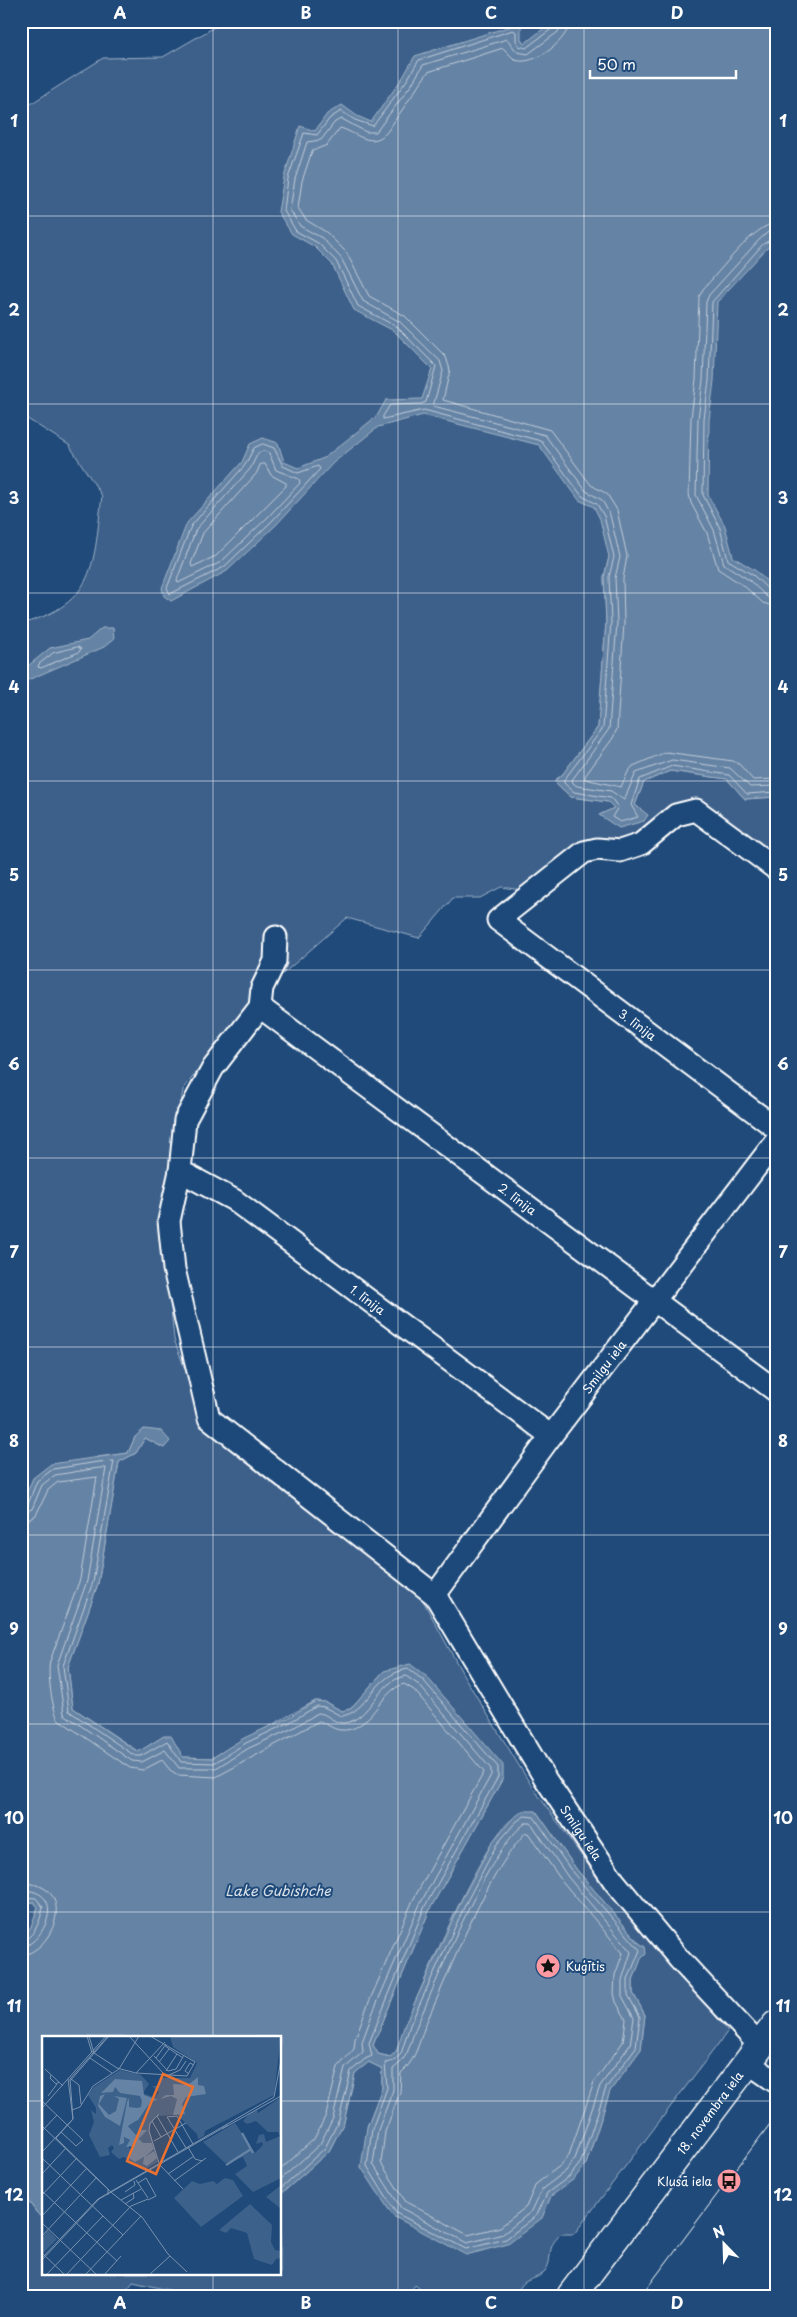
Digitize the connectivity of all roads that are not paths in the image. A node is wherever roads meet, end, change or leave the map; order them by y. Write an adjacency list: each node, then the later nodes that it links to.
1 (776, 869): 4 (street, 3. līnija)
2 (276, 937): 3 (street)
3 (260, 1007): 6 (street); 7 (street, 2. līnija)
4 (776, 1128)
5 (776, 1141): 7 (street, Smilgu iela)
6 (180, 1171): 9 (street, 1. līnija); 10 (street, Smilgu iela)
7 (653, 1301): 8 (street, 2. līnija); 9 (street, Smilgu iela)
8 (776, 1391)
9 (551, 1436): 10 (street, Smilgu iela)
10 (435, 1595): 11 (street, Smilgu iela)
11 (761, 2045): 12 (street); 13 (main road, 18. novembra iela)
12 (776, 2082)
13 (571, 2296)

